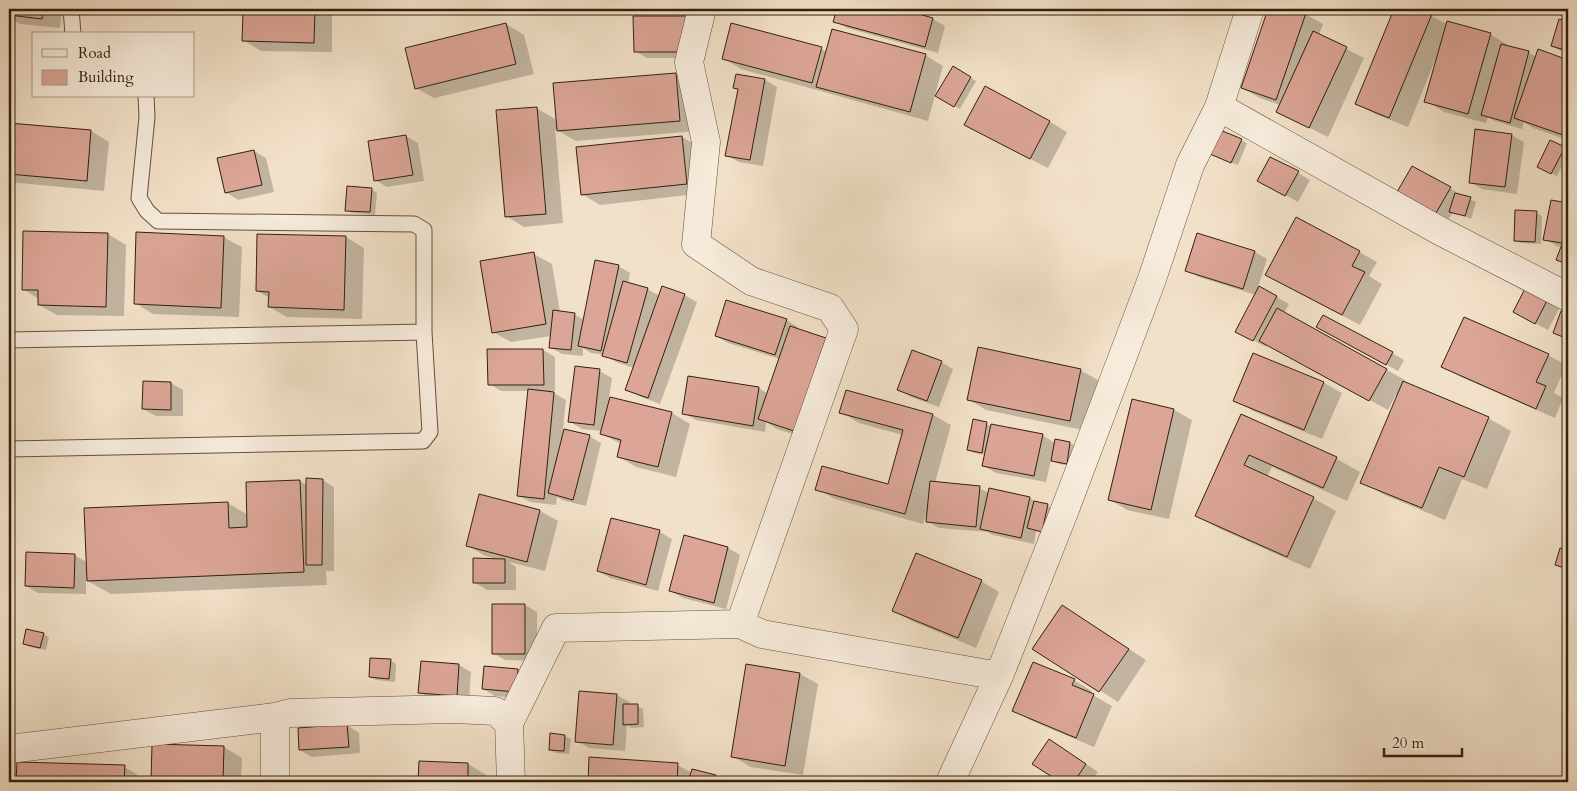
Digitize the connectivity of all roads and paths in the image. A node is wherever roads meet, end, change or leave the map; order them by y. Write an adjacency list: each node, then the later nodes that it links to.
1 (71, 9): 4 (lane)
2 (702, 9): 11 (street)
3 (1250, 9): 6 (street)
4 (73, 32)
5 (146, 98): 8 (lane)
6 (1219, 107): 7 (street); 12 (street)
7 (1568, 297)
8 (424, 332): 9 (lane); 10 (lane)
9 (9, 340)
10 (9, 448)
11 (740, 624): 12 (street); 14 (street)
12 (999, 676): 18 (street)
13 (275, 716): 14 (street); 15 (street); 16 (street)
14 (509, 723): 17 (street)
15 (9, 749)
16 (275, 782)
17 (511, 782)
18 (950, 782)

